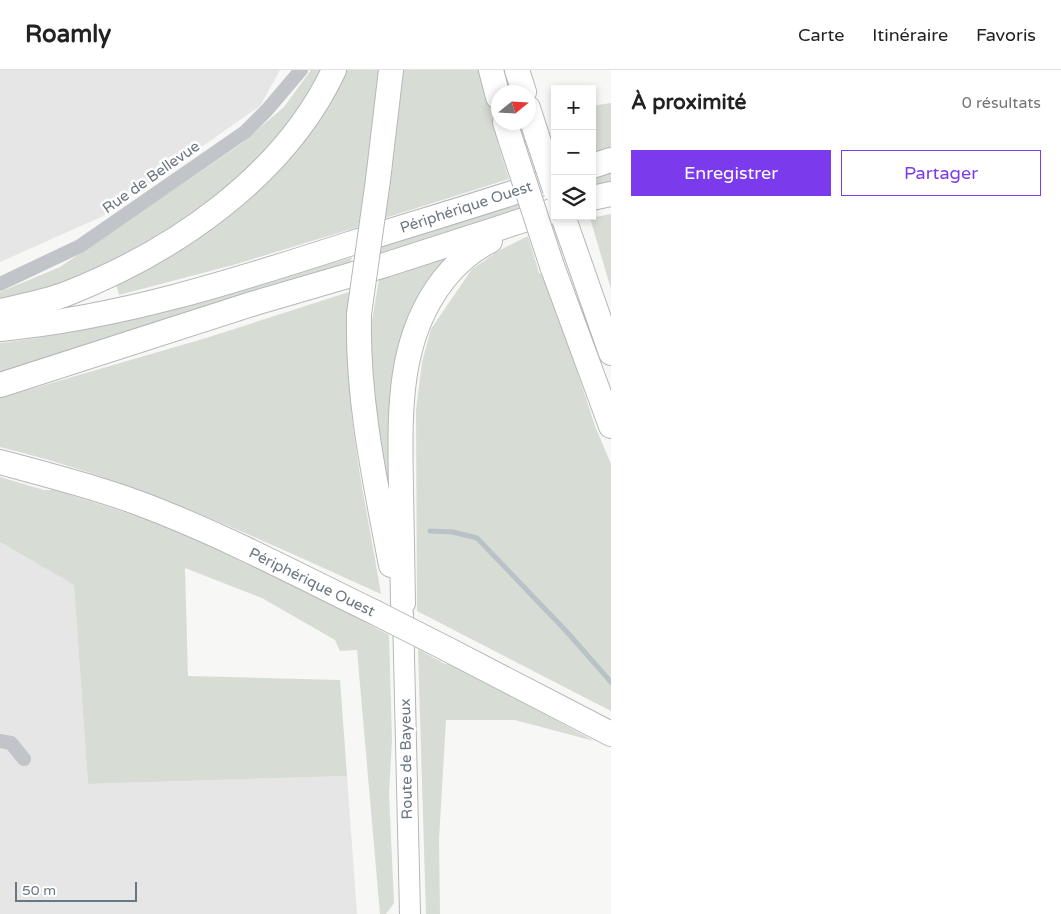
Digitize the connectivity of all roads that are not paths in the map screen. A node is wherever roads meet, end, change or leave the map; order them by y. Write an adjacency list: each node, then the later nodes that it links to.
1 (301, 70): 19 (street, Rue de Bellevue)
2 (334, 70): 20 (highway)
3 (391, 70): 26 (highway, bridge)
4 (491, 70): 6 (highway)
5 (517, 70): 7 (highway)
6 (495, 85)
7 (522, 85)
8 (536, 130): 12 (highway, bridge)
9 (509, 133): 24 (highway, bridge)
10 (611, 160): 11 (highway)
11 (596, 165)
12 (551, 177)
13 (551, 180): 21 (highway, Périphérique Ouest)
14 (611, 194): 15 (highway)
15 (596, 197)
16 (551, 212): 18 (highway)
17 (564, 220): 22 (highway)
18 (524, 222): 23 (highway); 26 (highway)
19 (0, 284)
20 (0, 311)
21 (0, 329)
22 (611, 353)
23 (0, 385)
24 (611, 426)
25 (0, 462): 27 (highway, Périphérique Ouest, bridge)
26 (403, 603): 30 (main road, Route de Bayeux)
27 (611, 734)
28 (0, 741): 29 (street)
29 (24, 760)
30 (410, 914)

